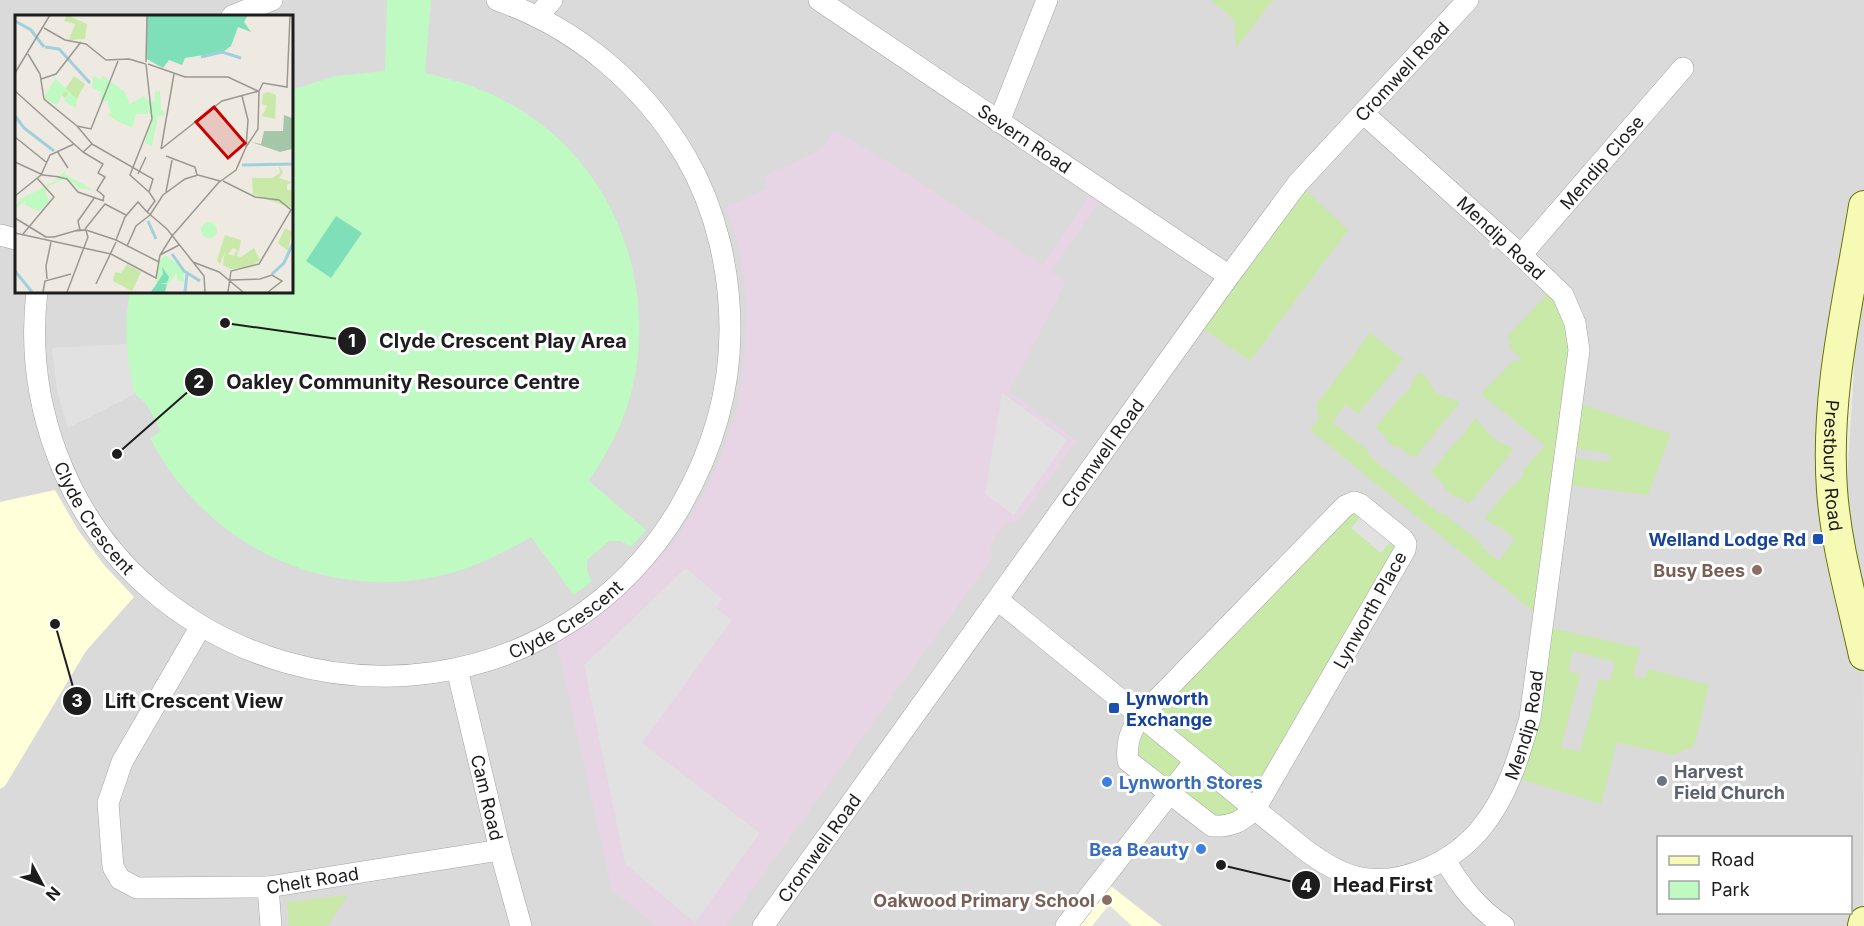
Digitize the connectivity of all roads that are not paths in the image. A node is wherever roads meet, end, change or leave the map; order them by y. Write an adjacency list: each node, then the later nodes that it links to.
1 (272, 0): 7 (street)
2 (497, 0): 8 (street, Clyde Crescent)
3 (552, 0): 8 (street)
4 (819, 0): 11 (street, Severn Road)
5 (1047, 0): 11 (street)
6 (1468, 0): 10 (street, Cromwell Road)
7 (234, 15)
8 (537, 16): 22 (street, Clyde Crescent)
9 (1683, 68): 15 (street, Mendip Close)
10 (1364, 112): 15 (street, Mendip Road); 16 (street, Cromwell Road)
11 (999, 122): 16 (street, Severn Road)
12 (1864, 206): 19 (main road, Prestbury Road)
13 (0, 235): 14 (street)
14 (15, 239)
15 (1521, 255): 28 (street, Mendip Road)
16 (1228, 276): 18 (street, Cromwell Road)
17 (37, 292): 20 (street, Clyde Crescent)
18 (998, 600): 23 (street, Mendip Road); 32 (street, Cromwell Road)
19 (1860, 614): 21 (main road, Prestbury Road)
20 (201, 626): 22 (street, Clyde Crescent); 29 (street, Chelt Road)
21 (1864, 655)
22 (457, 669): 27 (street, Cam Road)
23 (1141, 716): 24 (street, Mendip Road); 25 (street); 26 (street, Lynworth Place)
24 (1195, 761): 25 (street); 26 (street, Mendip Road)
25 (1169, 794): 26 (street); 33 (street)
26 (1255, 809): 28 (street, Mendip Road)
27 (500, 850): 29 (street, Chelt Road); 31 (street, Cam Road)
28 (1445, 860): 34 (street)
29 (268, 887): 30 (street)
30 (271, 926)
31 (521, 926)
32 (763, 926)
33 (1066, 926)
34 (1504, 926)

